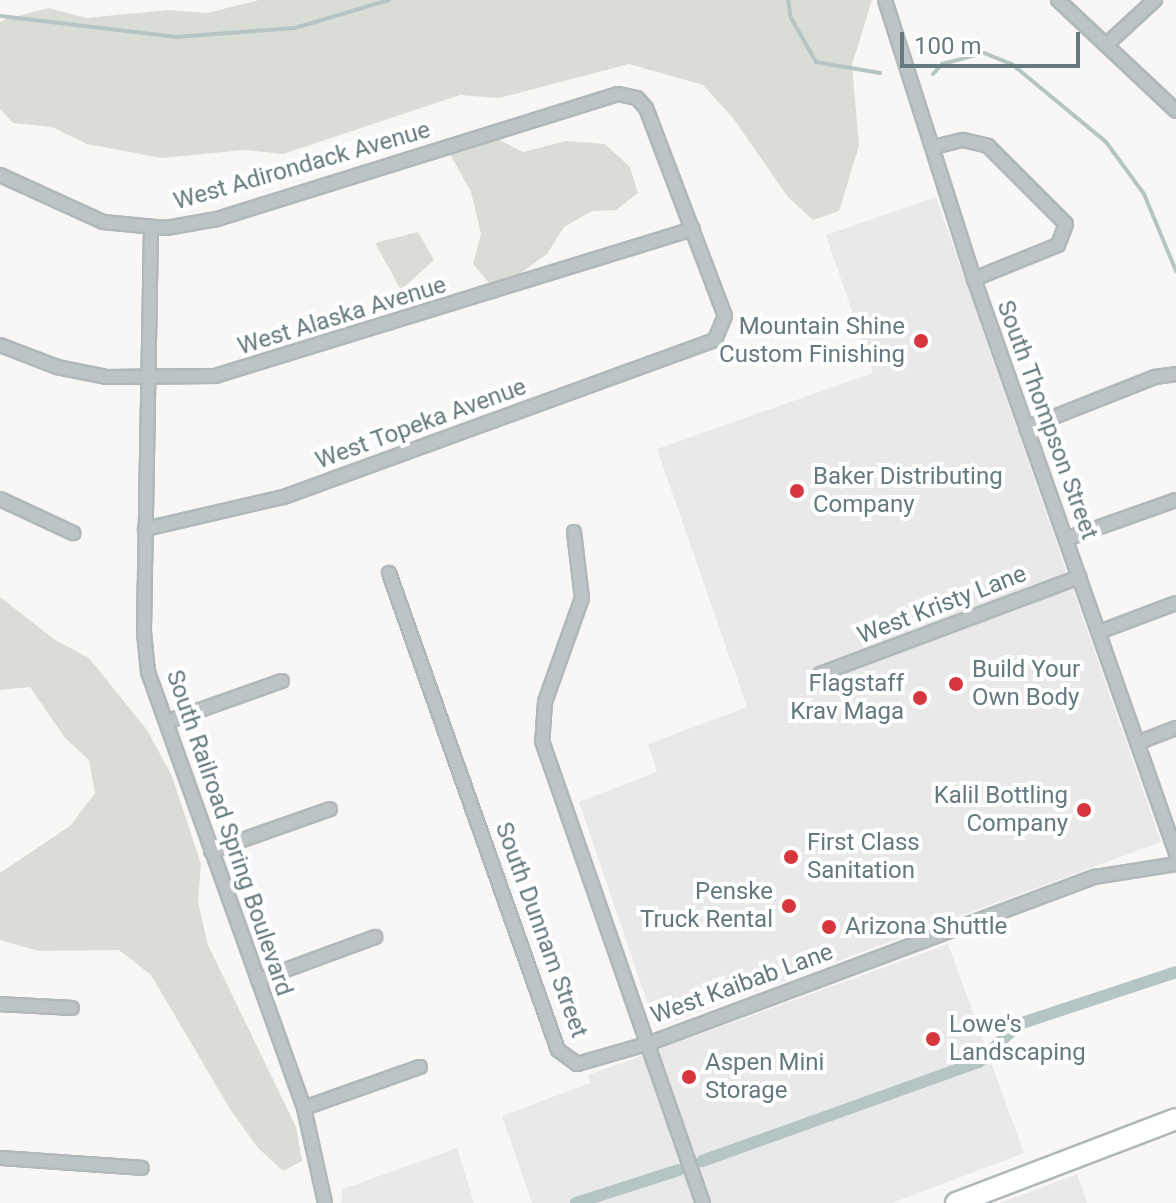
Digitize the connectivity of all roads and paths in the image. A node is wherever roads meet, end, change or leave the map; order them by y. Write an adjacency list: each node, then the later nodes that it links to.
1 (885, 0): 6 (street, South Thompson Street)
2 (1058, 0): 4 (street)
3 (1155, 0): 4 (street)
4 (1106, 45): 5 (street)
5 (1176, 111)
6 (934, 147): 10 (street, South Thompson Street); 10 (street)
7 (0, 175): 8 (street, West Adirondack Avenue)
8 (151, 228): 9 (street, West Adirondack Avenue); 13 (street, South Railroad Spring Boulevard)
9 (693, 229): 13 (street, West Alaska Avenue); 17 (street, West Topeka Avenue)
10 (974, 279): 14 (street, South Thompson Street)
11 (0, 345): 13 (street, West Alaska Avenue)
12 (1176, 374): 14 (street)
13 (149, 381): 17 (street, South Railroad Spring Boulevard)
14 (1026, 428): 20 (street, South Thompson Street)
15 (0, 499): 19 (street)
16 (1176, 500): 20 (street)
17 (145, 529): 27 (street, South Railroad Spring Boulevard)
18 (574, 532): 38 (street, West Kaibab Lane)
19 (73, 533)
20 (1066, 539): 22 (street, South Thompson Street)
21 (389, 573): 38 (street, South Dunnam Street)
22 (1079, 577): 24 (street, South Thompson Street); 25 (street, West Kristy Lane)
23 (1176, 603): 24 (street)
24 (1099, 632): 29 (street, South Thompson Street)
25 (820, 674)
26 (282, 681): 27 (street)
27 (166, 722): 31 (street, South Railroad Spring Boulevard)
28 (1176, 728): 29 (street)
29 (1137, 743): 32 (street, South Thompson Street)
30 (330, 809): 31 (street)
31 (211, 851): 35 (street, South Railroad Spring Boulevard)
32 (1176, 853)
33 (1176, 864): 38 (street, West Kaibab Lane)
34 (375, 937): 35 (street)
35 (258, 980): 40 (street, South Railroad Spring Boulevard)
36 (0, 1004): 37 (street)
37 (72, 1008)
38 (650, 1043): 45 (street)
39 (420, 1067): 40 (street)
40 (304, 1108): 44 (street, South Railroad Spring Boulevard)
41 (1176, 1119): 46 (main road)
42 (0, 1158): 43 (street)
43 (142, 1168)
44 (325, 1203)
45 (703, 1203)
46 (956, 1203)

